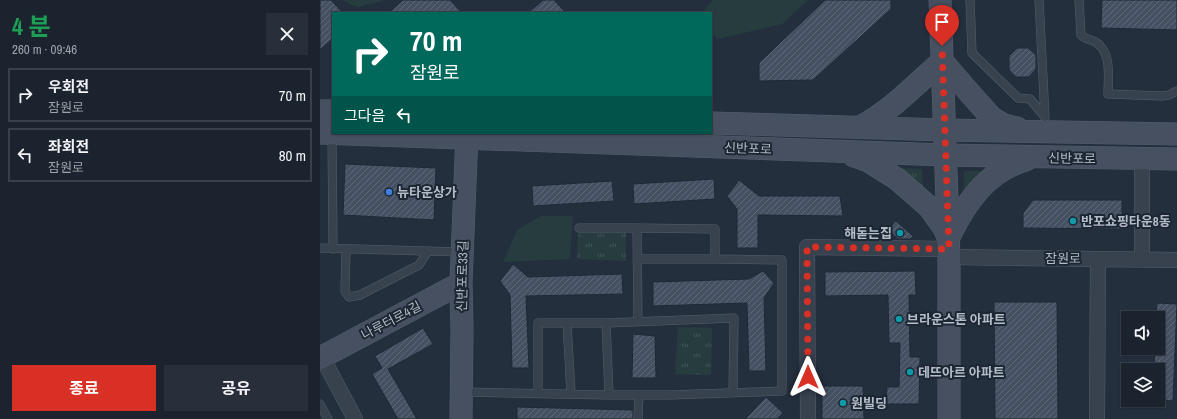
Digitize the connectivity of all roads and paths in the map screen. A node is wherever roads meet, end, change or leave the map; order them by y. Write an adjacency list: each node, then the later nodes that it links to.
1 (940, 0): 5 (main road)
2 (970, 0): 12 (lane)
3 (1039, 0): 12 (lane)
4 (1080, 0): 6 (lane)
5 (942, 61): 11 (main road); 12 (main road); 21 (main road)
6 (1177, 91)
7 (320, 111): 8 (main road)
8 (332, 111)
9 (712, 123): 10 (main road, 신반포로)
10 (736, 124): 11 (main road, 신반포로); 13 (lane)
11 (860, 127): 21 (main road, 신반포로)
12 (1047, 127): 19 (main road, 신반포로); 21 (main road, 신반포로)
13 (712, 129)
14 (712, 129): 18 (lane)
15 (326, 132): 30 (lane)
16 (396, 134): 20 (main road, 신반포로)
17 (441, 134): 20 (lane)
18 (789, 134)
19 (1177, 134)
20 (467, 136): 22 (main road, 신반포로); 33 (main road, 신반포로33길)
21 (946, 141): 22 (main road, 신반포로); 23 (main road, 신반포로); 29 (main road)
22 (836, 152): 29 (main road)
23 (1037, 157): 24 (main road, 신반포로); 29 (main road)
24 (1142, 159): 25 (main road, 신반포로); 36 (street)
25 (1177, 159)
26 (579, 228): 27 (lane)
27 (637, 228): 35 (lane); 37 (lane)
28 (320, 248): 30 (lane)
29 (949, 248): 34 (street, 잠원로); 55 (street, 잠원로); 56 (main road)
30 (333, 249): 31 (lane)
31 (346, 249): 32 (lane); 32 (lane)
32 (428, 251): 33 (lane)
33 (462, 252): 39 (main road, 신반포로33길)
34 (1098, 258): 36 (street, 잠원로); 57 (street)
35 (637, 259): 37 (lane); 40 (lane)
36 (1142, 259): 38 (street, 잠원로)
37 (715, 260): 45 (lane)
38 (1177, 260)
39 (461, 283): 43 (main road, 나루터로4길); 44 (main road, 신반포로33길)
40 (638, 321): 41 (lane); 45 (lane)
41 (606, 322): 42 (lane); 48 (lane)
42 (567, 323): 46 (lane); 47 (lane)
43 (321, 357): 52 (street, 나루터로4길)
44 (462, 392): 46 (lane); 53 (main road, 신반포로33길)
45 (733, 392): 49 (lane)
46 (538, 394): 47 (lane)
47 (571, 394): 48 (lane)
48 (609, 395): 49 (lane)
49 (639, 395): 54 (lane)
50 (320, 404): 51 (lane)
51 (328, 419)
52 (355, 419)
53 (461, 419)
54 (638, 419)
55 (808, 419)
56 (949, 419)
57 (1097, 419)

